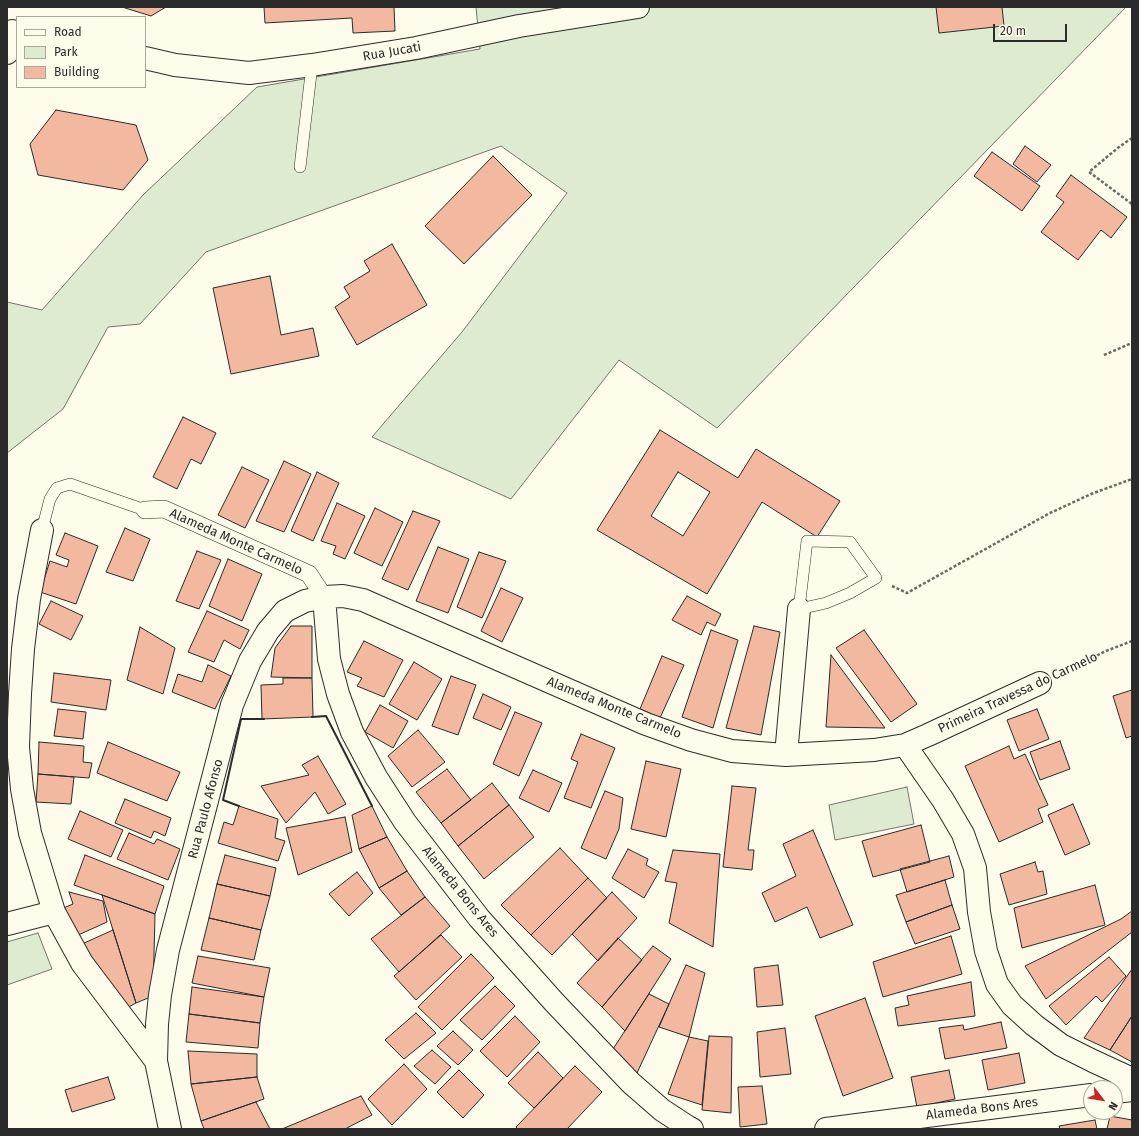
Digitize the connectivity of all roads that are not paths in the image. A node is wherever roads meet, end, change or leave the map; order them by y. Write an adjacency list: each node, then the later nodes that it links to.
1 (638, 7): 5 (street, Rua Jucati)
2 (12, 30): 3 (street)
3 (7, 53)
4 (146, 58): 5 (street, Rua Jucati)
5 (312, 66): 6 (lane)
6 (300, 167)
7 (144, 510): 8 (lane, Alameda Monte Carmelo); 9 (street, Alameda Monte Carmelo)
8 (42, 530): 14 (street, Rua Paulo Afonso)
9 (324, 597): 13 (street, Alameda Monte Carmelo); 16 (street, Rua Paulo Afonso); 20 (street, Alameda Bons Ares)
10 (799, 609): 10 (lane); 13 (street)
11 (1040, 683): 12 (street, Primeira Travessa do Carmelo)
12 (904, 745): 13 (street, Alameda Monte Carmelo); 17 (street)
13 (786, 755)
14 (54, 912): 15 (street); 16 (street, Rua Paulo Afonso)
15 (7, 924)
16 (156, 1061): 19 (street, Rua Paulo Afonso)
17 (1132, 1079)
18 (1083, 1096): 21 (street, Alameda Bons Ares)
19 (170, 1129)
20 (692, 1129)
21 (826, 1129)

